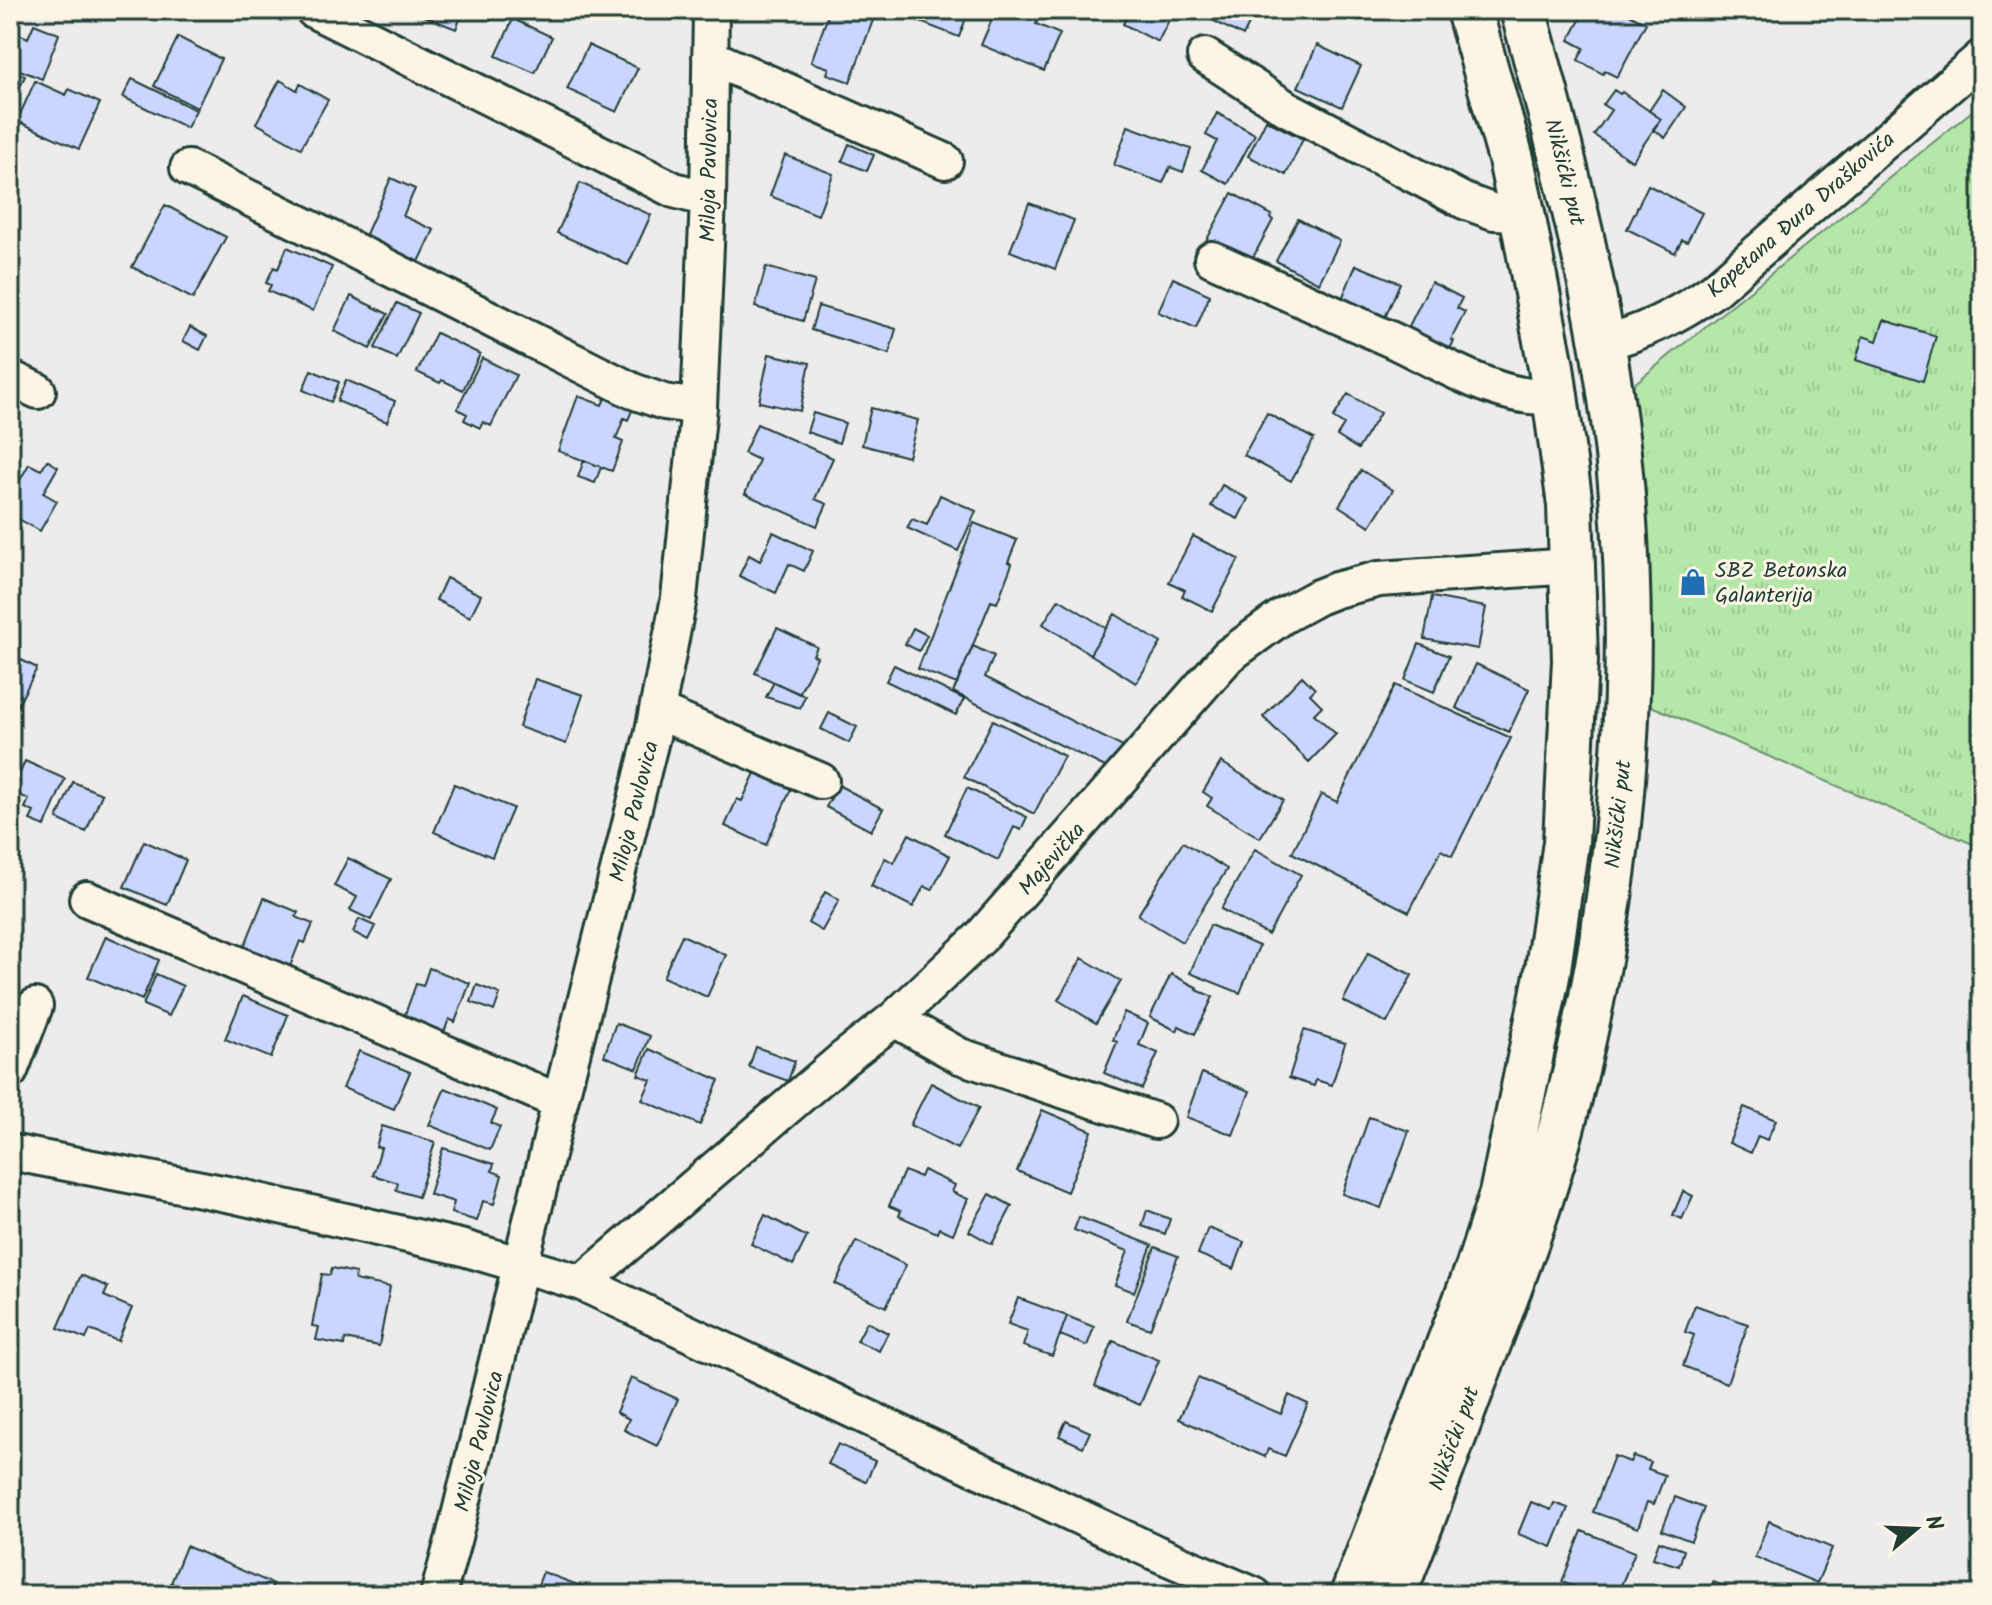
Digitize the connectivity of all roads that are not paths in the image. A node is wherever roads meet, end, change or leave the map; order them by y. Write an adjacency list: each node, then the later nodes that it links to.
1 (313, 10): 10 (street)
2 (711, 10): 6 (street, Miloja Pavlovica)
3 (1469, 10): 11 (main road)
4 (1523, 10): 13 (main road, Nikšićki put)
5 (1205, 56): 11 (street)
6 (710, 57): 8 (street); 10 (street, Miloja Pavlovica)
7 (1982, 57): 13 (street, Kapetana Đura Draškovića)
8 (945, 161)
9 (188, 168): 15 (street)
10 (708, 199): 15 (street, Miloja Pavlovica)
11 (1522, 213): 14 (main road)
12 (1212, 259): 14 (street)
13 (1602, 343): 31 (main road, Nikšićki put)
14 (1554, 396): 16 (main road)
15 (699, 407): 17 (street, Miloja Pavlovica)
16 (1573, 566): 21 (street, Majevička); 30 (main road)
17 (657, 711): 18 (street); 23 (street, Miloja Pavlovica)
18 (821, 781)
19 (87, 899): 23 (street)
20 (35, 1006): 22 (street)
21 (894, 1019): 24 (street); 27 (street, Majevička)
22 (10, 1071)
23 (560, 1102): 26 (street, Miloja Pavlovica)
24 (1156, 1121)
25 (10, 1152): 26 (street)
26 (521, 1265): 27 (street); 28 (street, Miloja Pavlovica)
27 (582, 1283): 29 (street)
28 (438, 1595)
29 (1254, 1595)
30 (1353, 1595)
31 (1393, 1595)

